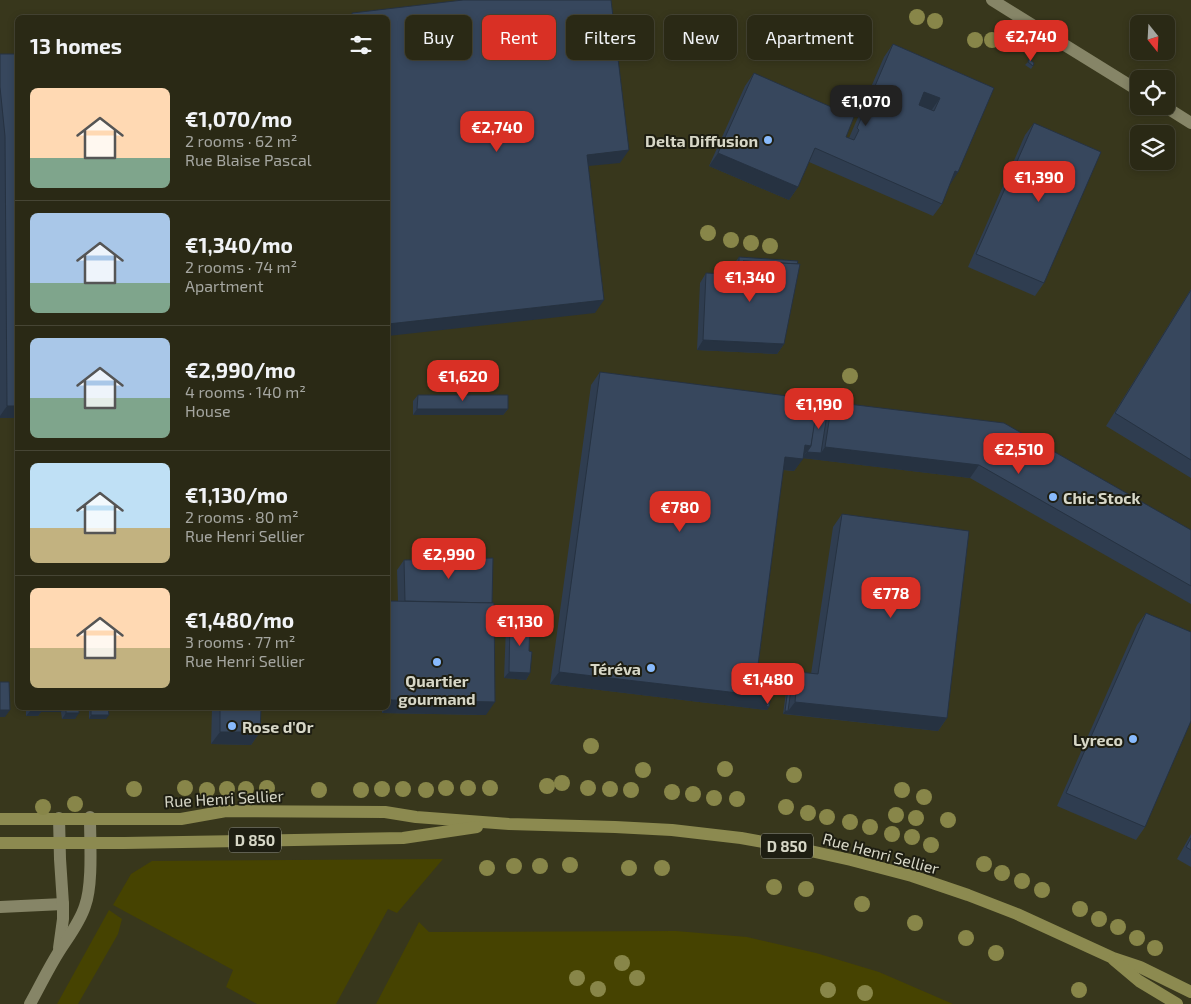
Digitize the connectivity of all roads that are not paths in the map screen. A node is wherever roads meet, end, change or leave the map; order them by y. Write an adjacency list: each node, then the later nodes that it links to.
1 (992, 0): 2 (street)
2 (1130, 85)
3 (1175, 113): 4 (street)
4 (1191, 123)
5 (59, 818): 6 (main road, Rue Henri Sellier / D 850); 7 (main road, Rue Henri Sellier / D 850); 9 (street)
6 (90, 818): 8 (main road, Rue Henri Sellier / D 850); 11 (street)
7 (0, 819)
8 (509, 824): 11 (main road, Rue Henri Sellier / D 850); 15 (main road, Rue Henri Sellier / D 850)
9 (60, 842): 10 (main road, Rue Henri Sellier / D 850); 11 (main road, Rue Henri Sellier / D 850); 12 (street)
10 (0, 843)
11 (90, 843): 14 (street)
12 (63, 904): 13 (street); 14 (street)
13 (0, 908)
14 (59, 951): 17 (street)
15 (1112, 958): 16 (main road, Rue Henri Sellier / D 850); 18 (main road, Rue Henri Sellier / D 850)
16 (1191, 992)
17 (30, 1004)
18 (1177, 1004)

